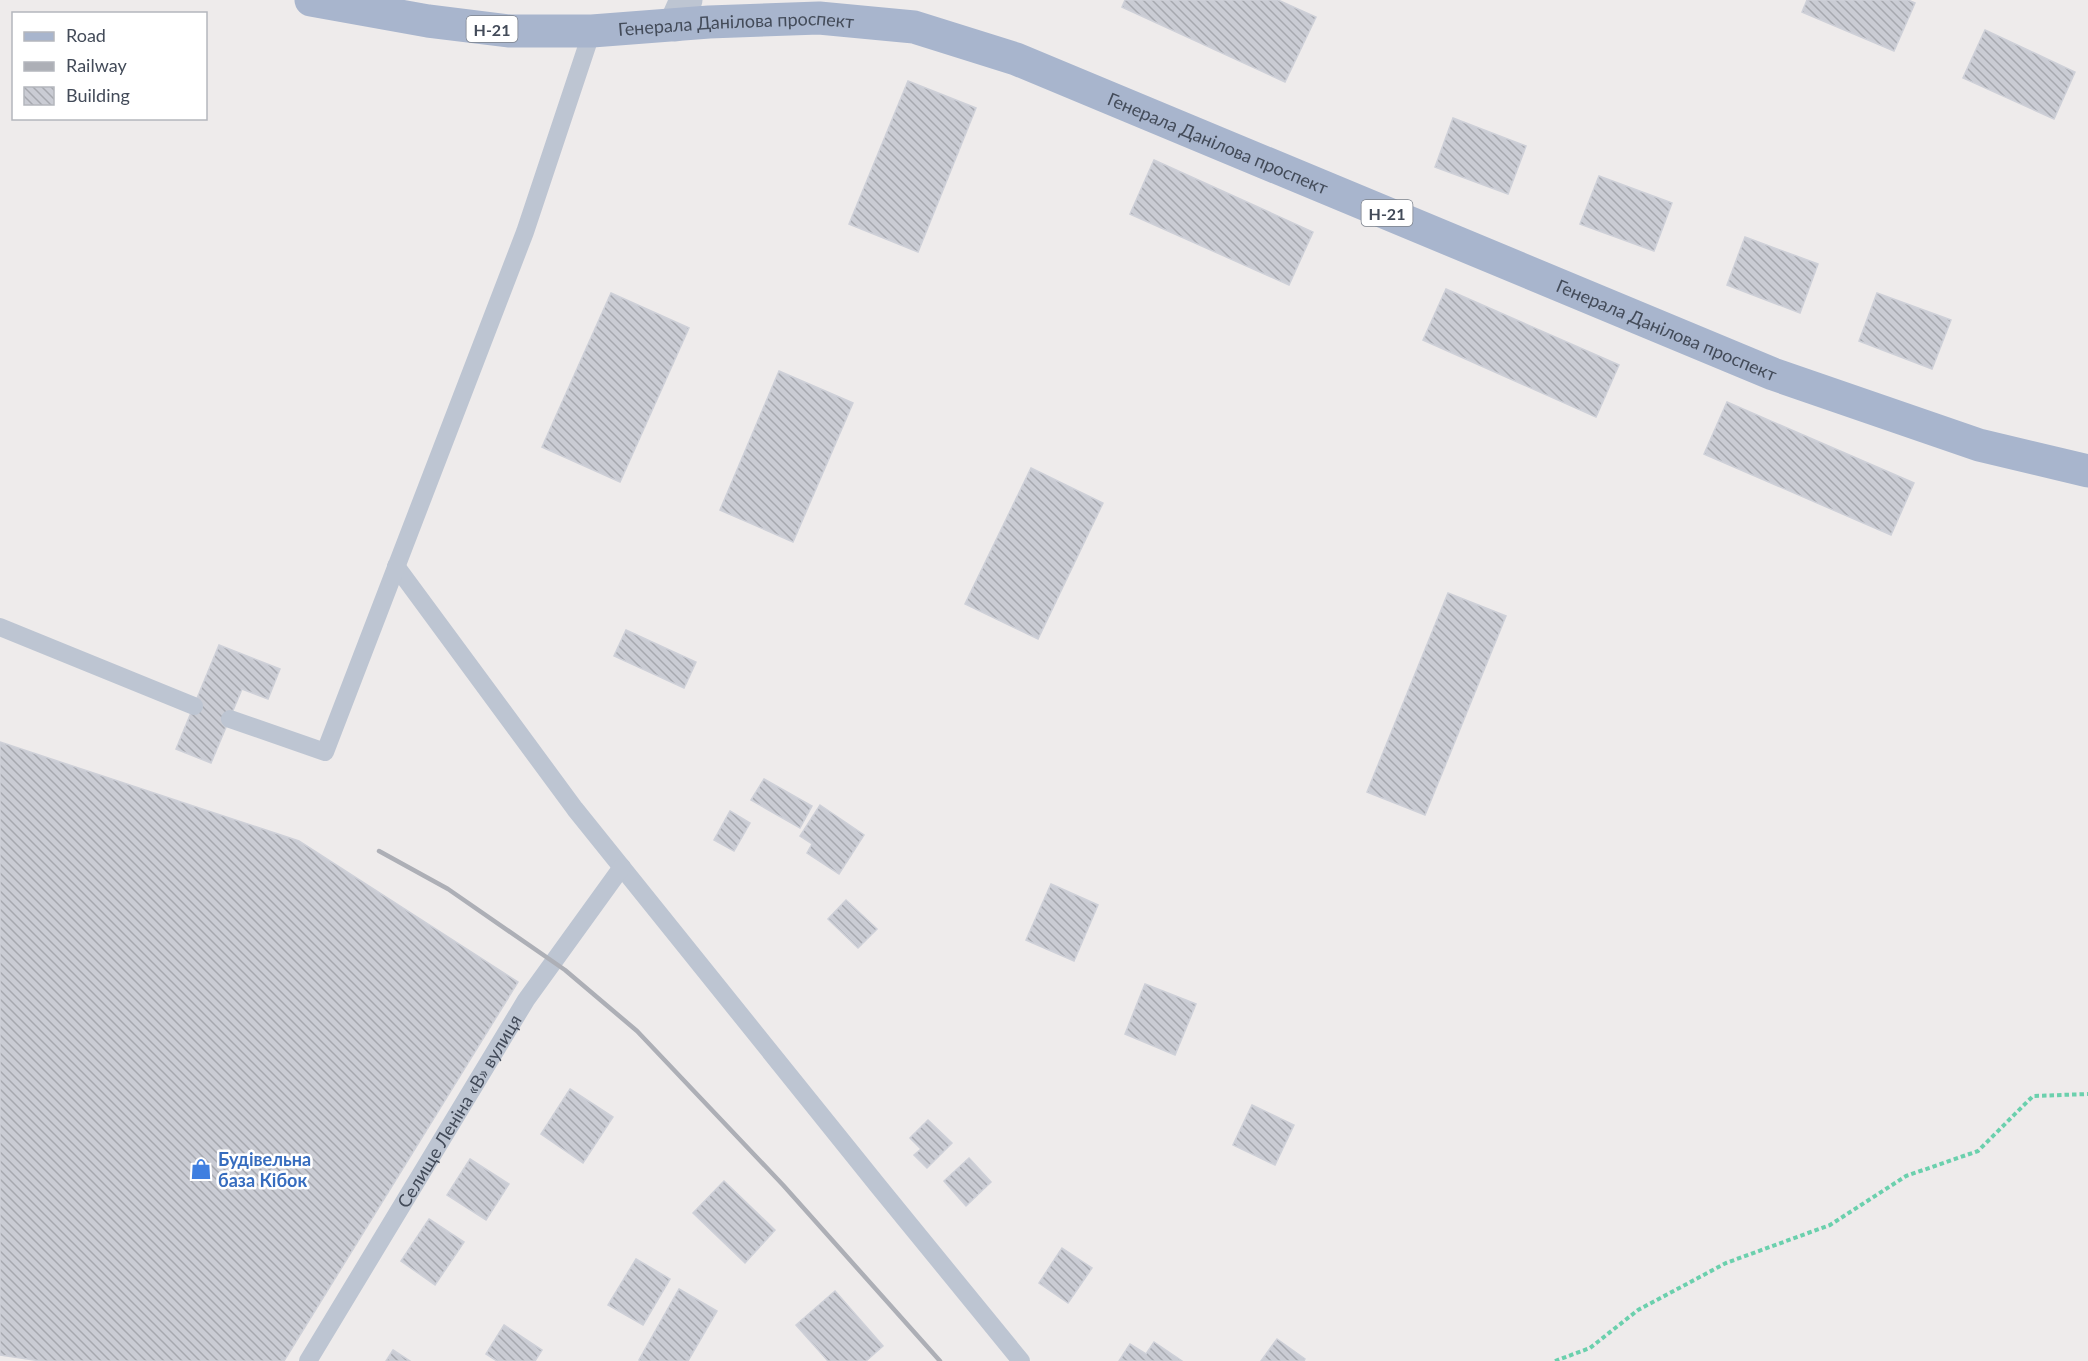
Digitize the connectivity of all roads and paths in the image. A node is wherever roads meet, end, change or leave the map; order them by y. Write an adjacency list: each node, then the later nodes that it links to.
1 (311, 0): 3 (main road, Генерала Данілова проспект / Н-21)
2 (680, 12): 3 (main road, Генерала Данілова проспект / Н-21); 4 (main road, Генерала Данілова проспект / Н-21)
3 (592, 31): 5 (lane)
4 (2088, 471)
5 (396, 567): 8 (lane); 9 (lane)
6 (0, 627): 7 (lane)
7 (194, 706)
8 (230, 719)
9 (622, 867): 11 (lane, Селище Леніна «В» вулиця); 12 (lane)
10 (2088, 1094): 13 (path)
11 (308, 1361)
12 (1021, 1361)
13 (1555, 1361)

